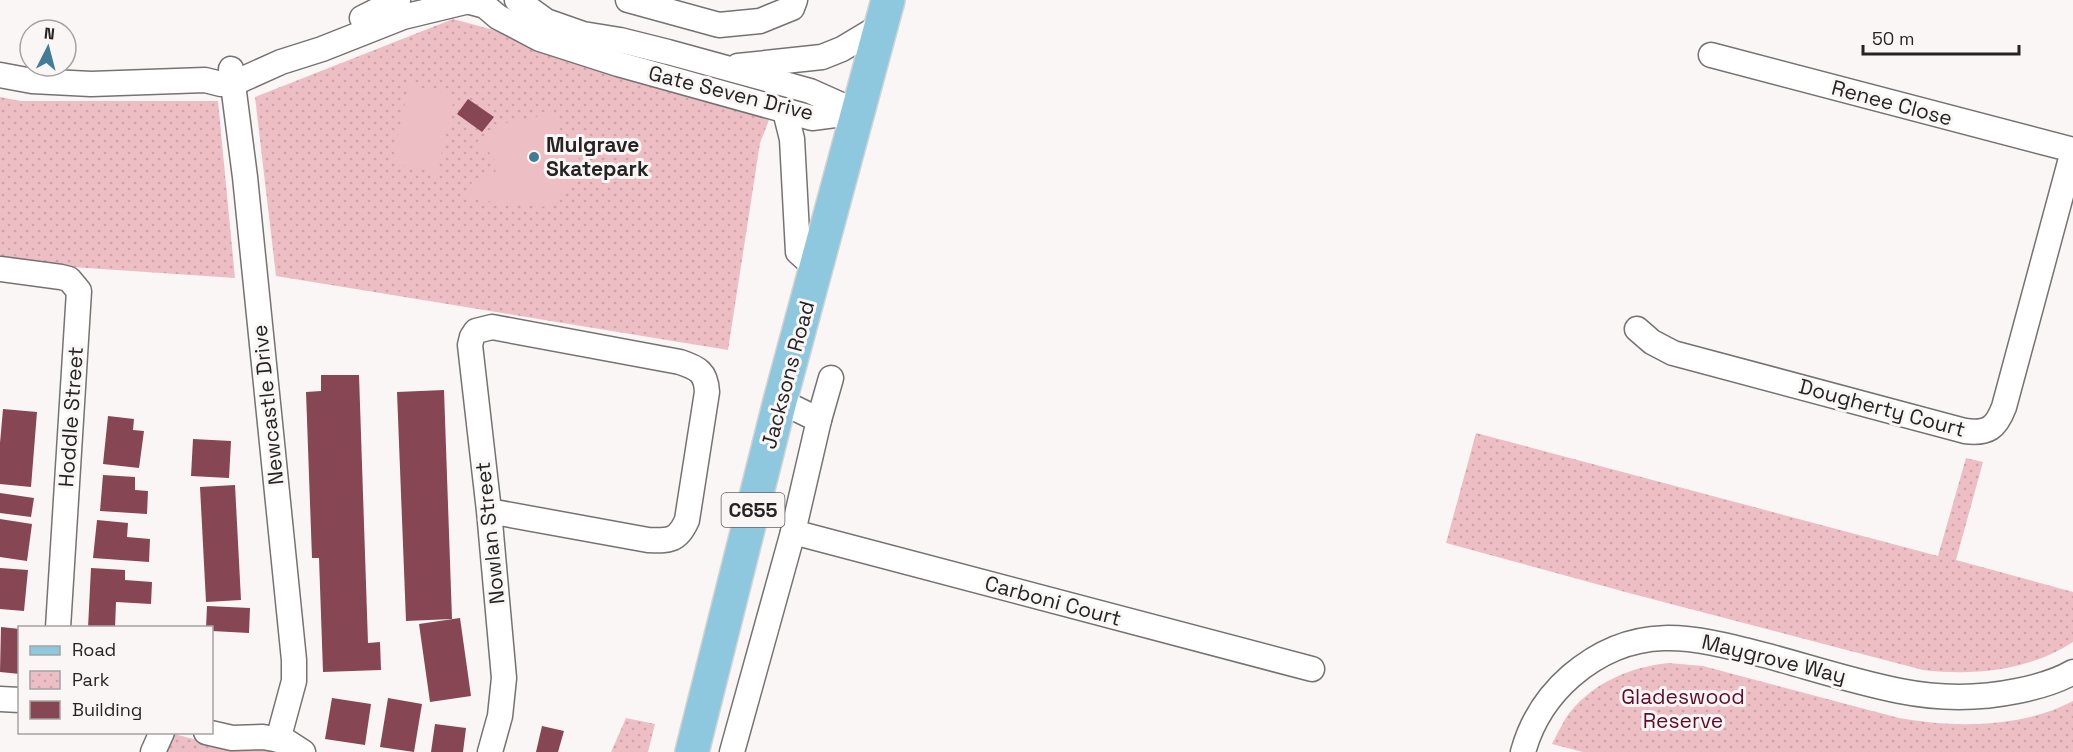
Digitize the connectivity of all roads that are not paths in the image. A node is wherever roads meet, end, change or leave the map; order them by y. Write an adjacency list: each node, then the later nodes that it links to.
1 (398, 0): 13 (street)
2 (518, 0): 10 (street, Gate Seven Drive)
3 (628, 0): 4 (street)
4 (795, 0)
5 (469, 1): 13 (street); 14 (street, Gate Seven Drive)
6 (885, 12): 10 (street, Gate Seven Drive); 15 (main road, Jacksons Road / C655)
7 (1711, 55): 16 (street, Renee Close)
8 (0, 59): 9 (street)
9 (18, 61)
10 (717, 66): 15 (street, Gate Seven Drive)
11 (78, 67): 13 (street)
12 (0, 75): 13 (street)
13 (232, 77): 32 (street, Newcastle Drive)
14 (785, 111): 15 (street, Gate Seven Drive); 17 (street)
15 (858, 112): 17 (main road, Jacksons Road / C655)
16 (2073, 151): 19 (street, Dougherty Court)
17 (816, 268): 21 (main road, Jacksons Road / C655)
18 (0, 269): 25 (street, Hoddle Street)
19 (1637, 329)
20 (831, 378): 22 (street)
21 (780, 401): 22 (street); 36 (main road, Jacksons Road / C655)
22 (819, 420): 24 (street)
23 (489, 511): 23 (street, Nowlan Street); 35 (street, Nowlan Street)
24 (794, 532): 26 (street, Carboni Court); 37 (street)
25 (58, 626)
26 (1312, 669)
27 (2073, 672): 38 (street, Maygrove Way)
28 (0, 699): 29 (street)
29 (18, 700)
30 (161, 734): 33 (street)
31 (213, 734): 32 (street)
32 (278, 740): 34 (street)
33 (153, 752)
34 (303, 752)
35 (490, 752)
36 (692, 752)
37 (732, 752)
38 (1523, 752)

